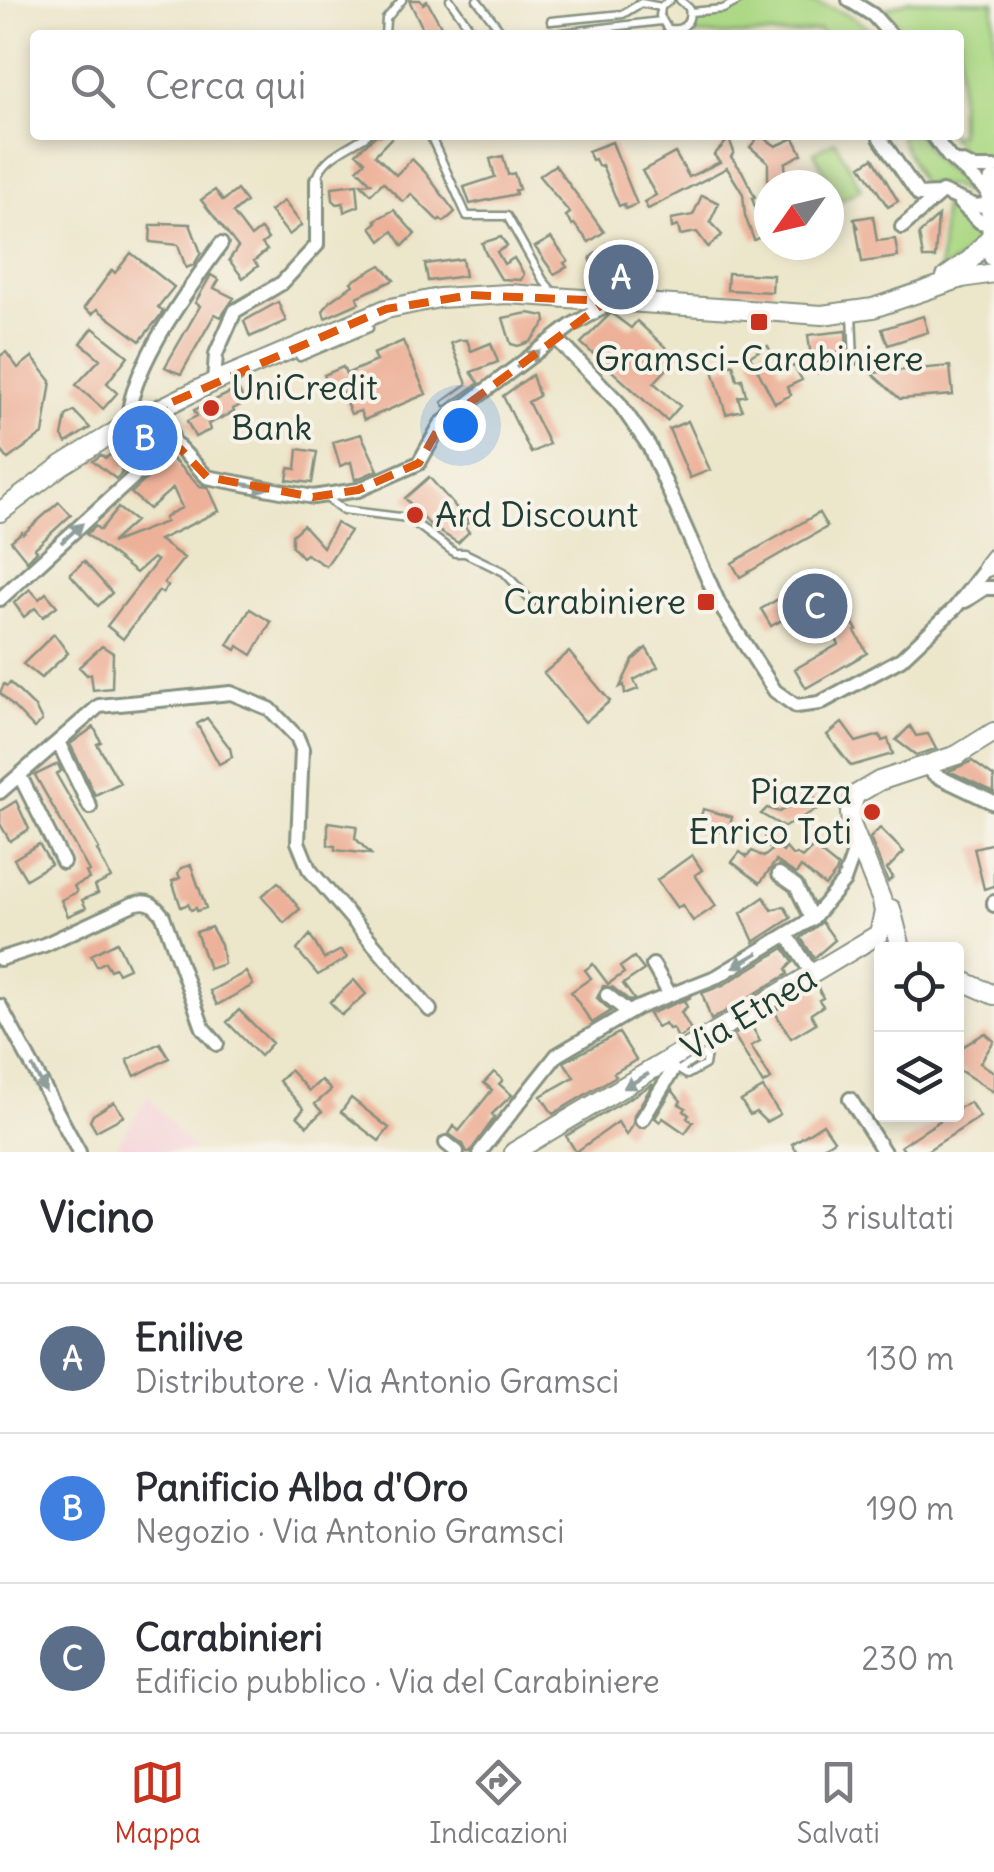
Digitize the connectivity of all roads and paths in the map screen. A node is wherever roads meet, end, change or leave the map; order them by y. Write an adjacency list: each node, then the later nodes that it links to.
1 (402, 0): 12 (lane)
2 (450, 0): 13 (lane)
3 (477, 0): 14 (lane)
4 (670, 0): 8 (lane)
5 (681, 0): 9 (lane)
6 (740, 0): 9 (lane)
7 (849, 0): 16 (street)
8 (661, 7): 10 (lane); 11 (lane)
9 (690, 12): 11 (lane)
10 (551, 21)
11 (661, 21): 15 (lane)
12 (386, 30)
13 (471, 30)
14 (500, 30)
15 (586, 30)
16 (886, 30)
17 (359, 140): 23 (lane)
18 (432, 140): 33 (lane)
19 (881, 140): 24 (street)
20 (936, 140): 21 (street)
21 (949, 157): 22 (street); 25 (street)
22 (994, 168)
23 (316, 180): 39 (street)
24 (938, 194): 25 (street); 26 (street)
25 (992, 208): 28 (main road); 32 (main road)
26 (902, 227)
27 (220, 244): 41 (street)
28 (994, 256)
29 (994, 273): 32 (main road)
30 (604, 278): 31 (lane); 31 (lane); 34 (lane)
31 (634, 278): 35 (lane)
32 (928, 290): 36 (main road)
33 (558, 298): 34 (main road); 39 (main road)
34 (602, 300): 35 (main road); 37 (street)
35 (643, 304): 36 (main road)
36 (852, 311): 38 (lane)
37 (556, 338): 43 (street, one-way to 37); 49 (street)
38 (816, 370)
39 (214, 382): 40 (main road)
40 (163, 406): 41 (main road); 42 (street)
41 (128, 424): 44 (main road)
42 (173, 441): 43 (street, one-way to 43); 47 (street, one-way to 42)
43 (324, 496): 48 (lane)
44 (0, 512)
45 (992, 563): 49 (street)
46 (994, 588): 49 (street)
47 (0, 599)
48 (532, 602)
49 (956, 608)
50 (994, 732): 52 (main road)
51 (58, 742): 53 (street); 56 (street); 74 (street)
52 (926, 766): 55 (street); 57 (main road)
53 (20, 776): 54 (street); 58 (street)
54 (0, 792)
55 (994, 803)
56 (90, 807)
57 (857, 844): 60 (main road); 61 (street)
58 (63, 862)
59 (779, 874): 61 (street)
60 (874, 878): 62 (main road); 65 (main road)
61 (812, 919): 63 (street)
62 (880, 934): 64 (main road); 68 (main road, Via Etnea)
63 (788, 936): 68 (street); 72 (street, one-way to 72)
64 (897, 942)
65 (901, 942)
66 (0, 959): 76 (street)
67 (653, 965): 72 (street)
68 (814, 975): 77 (main road, Via Etnea)
69 (964, 981): 70 (main road)
70 (993, 992)
71 (607, 995): 75 (street)
72 (670, 995): 75 (street)
73 (0, 1006): 80 (street, one-way to 80)
74 (430, 1010)
75 (628, 1012): 81 (street)
76 (216, 1044)
77 (674, 1067): 79 (street); 82 (main road, Via Etnea, one-way to 82)
78 (850, 1098): 83 (street)
79 (642, 1120)
80 (79, 1152)
81 (480, 1152)
82 (514, 1152)
83 (884, 1152)

